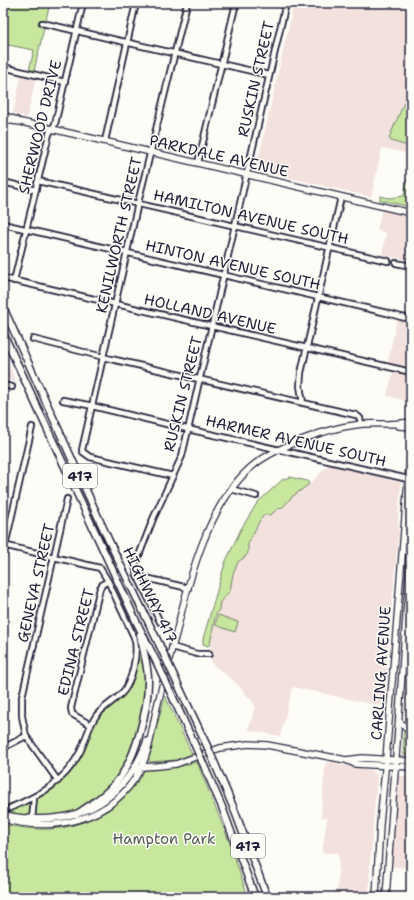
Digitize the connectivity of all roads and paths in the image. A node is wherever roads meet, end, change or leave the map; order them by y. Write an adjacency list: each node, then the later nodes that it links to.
1 (83, 3): 7 (street, SHERWOOD DRIVE)
2 (136, 3): 8 (street)
3 (186, 3): 9 (street, KENILWORTH STREET)
4 (236, 3): 10 (street)
5 (286, 3): 12 (street, RUSKIN STREET)
6 (42, 23): 7 (street)
7 (76, 31): 8 (street); 13 (street, SHERWOOD DRIVE)
8 (128, 42): 9 (street); 18 (street)
9 (174, 53): 10 (street); 19 (street, KENILWORTH STREET)
10 (221, 64): 12 (street); 20 (street)
11 (3, 67): 13 (street)
12 (269, 75): 21 (street, RUSKIN STREET)
13 (65, 82): 17 (street, SHERWOOD DRIVE)
14 (3, 115): 16 (main road, PARKDALE AVENUE)
15 (3, 120): 16 (main road, PARKDALE AVENUE)
16 (21, 122): 17 (main road, PARKDALE AVENUE)
17 (52, 129): 18 (main road, PARKDALE AVENUE); 22 (street, SHERWOOD DRIVE)
18 (105, 141): 19 (main road, PARKDALE AVENUE)
19 (150, 152): 20 (main road, PARKDALE AVENUE); 26 (street, KENILWORTH STREET)
20 (198, 163): 21 (main road, PARKDALE AVENUE)
21 (247, 174): 25 (main road, PARKDALE AVENUE); 29 (street, RUSKIN STREET)
22 (38, 180): 24 (street, SHERWOOD DRIVE); 26 (street, HAMILTON AVENUE SOUTH)
23 (3, 182): 24 (street)
24 (36, 190): 30 (street, SHERWOOD DRIVE)
25 (341, 197): 27 (main road, PARKDALE AVENUE); 31 (street)
26 (138, 203): 29 (street, HAMILTON AVENUE SOUTH); 32 (street, KENILWORTH STREET)
27 (411, 213)
28 (3, 224): 30 (street, HINTON AVENUE SOUTH)
29 (235, 225): 31 (street, HAMILTON AVENUE SOUTH); 36 (street, RUSKIN STREET)
30 (27, 230): 32 (street, HINTON AVENUE SOUTH); 38 (street, SHERWOOD DRIVE)
31 (329, 247): 33 (street, HAMILTON AVENUE SOUTH); 39 (street)
32 (127, 253): 36 (street, HINTON AVENUE SOUTH); 40 (street, KENILWORTH STREET)
33 (388, 261)
34 (396, 263): 35 (street)
35 (411, 266)
36 (224, 275): 39 (street, HINTON AVENUE SOUTH); 43 (street, RUSKIN STREET)
37 (3, 278): 38 (street, HOLLAND AVENUE)
38 (14, 281): 40 (street, HOLLAND AVENUE)
39 (318, 297): 42 (street, HINTON AVENUE SOUTH); 46 (street)
40 (115, 304): 43 (street, HOLLAND AVENUE); 47 (street, KENILWORTH STREET)
41 (3, 307): 105 (highway, HIGHWAY 417 / 417, bridge)
42 (411, 318)
43 (212, 327): 46 (street, HOLLAND AVENUE); 49 (street, RUSKIN STREET)
44 (3, 333): 79 (highway, 417)
45 (33, 339): 47 (street)
46 (306, 348): 48 (street, HOLLAND AVENUE); 53 (street)
47 (103, 357): 49 (street); 54 (street, KENILWORTH STREET)
48 (411, 372)
49 (200, 378): 53 (street); 60 (street, RUSKIN STREET)
50 (3, 385): 51 (street)
51 (12, 387)
52 (63, 400): 54 (street, HARMER AVENUE SOUTH)
53 (303, 403): 56 (street)
54 (91, 406): 60 (street, HARMER AVENUE SOUTH); 63 (street, KENILWORTH STREET)
55 (411, 422): 57 (main road)
56 (361, 424): 57 (main road); 61 (main road)
57 (388, 424): 59 (main road)
58 (32, 427): 70 (street)
59 (411, 427)
60 (188, 429): 61 (street, HARMER AVENUE SOUTH); 63 (street, RUSKIN STREET)
61 (281, 449): 64 (street, HARMER AVENUE SOUTH); 65 (main road)
62 (411, 451): 64 (main road, CARLING AVENUE)
63 (173, 476): 74 (street, RUSKIN STREET)
64 (408, 479): 68 (main road, CARLING AVENUE)
65 (231, 489): 66 (street); 76 (main road)
66 (256, 496)
67 (68, 499): 73 (street, GENEVA STREET)
68 (404, 530): 69 (main road); 88 (main road, CARLING AVENUE)
69 (411, 531)
70 (4, 545): 72 (street); 73 (street)
71 (411, 547): 77 (main road, CARLING AVENUE)
72 (3, 554)
73 (55, 557): 75 (street); 86 (street, GENEVA STREET)
74 (137, 575): 76 (street); 78 (street)
75 (108, 581): 84 (street, EDINA STREET); 84 (street)
76 (188, 588): 80 (main road)
77 (409, 590): 82 (main road, CARLING AVENUE)
78 (160, 622)
79 (137, 623): 99 (highway); 104 (highway, 417, bridge)
80 (172, 648): 81 (street); 83 (main road)
81 (208, 654)
82 (398, 721): 85 (main road); 91 (main road, CARLING AVENUE)
83 (153, 724): 93 (main road); 95 (main road)
84 (91, 725): 96 (street)
85 (411, 733)
86 (26, 736): 87 (street); 96 (street, GENEVA STREET)
87 (3, 748)
88 (386, 759): 89 (main road); 91 (main road); 92 (main road, CARLING AVENUE)
89 (346, 760): 92 (main road); 93 (main road)
90 (411, 761): 91 (main road)
91 (396, 763): 92 (main road); 94 (main road); 107 (main road, CARLING AVENUE)
92 (386, 766): 106 (main road, CARLING AVENUE)
93 (142, 767): 95 (main road); 103 (main road)
94 (411, 767)
95 (132, 772): 99 (main road)
96 (58, 781): 97 (street)
97 (34, 798): 98 (street); 101 (street)
98 (10, 808)
99 (77, 814): 101 (main road)
100 (3, 815): 101 (main road)
101 (32, 818): 103 (street)
102 (3, 819): 103 (main road)
103 (31, 825)
104 (255, 897)
105 (267, 897)
106 (376, 897)
107 (386, 897)

